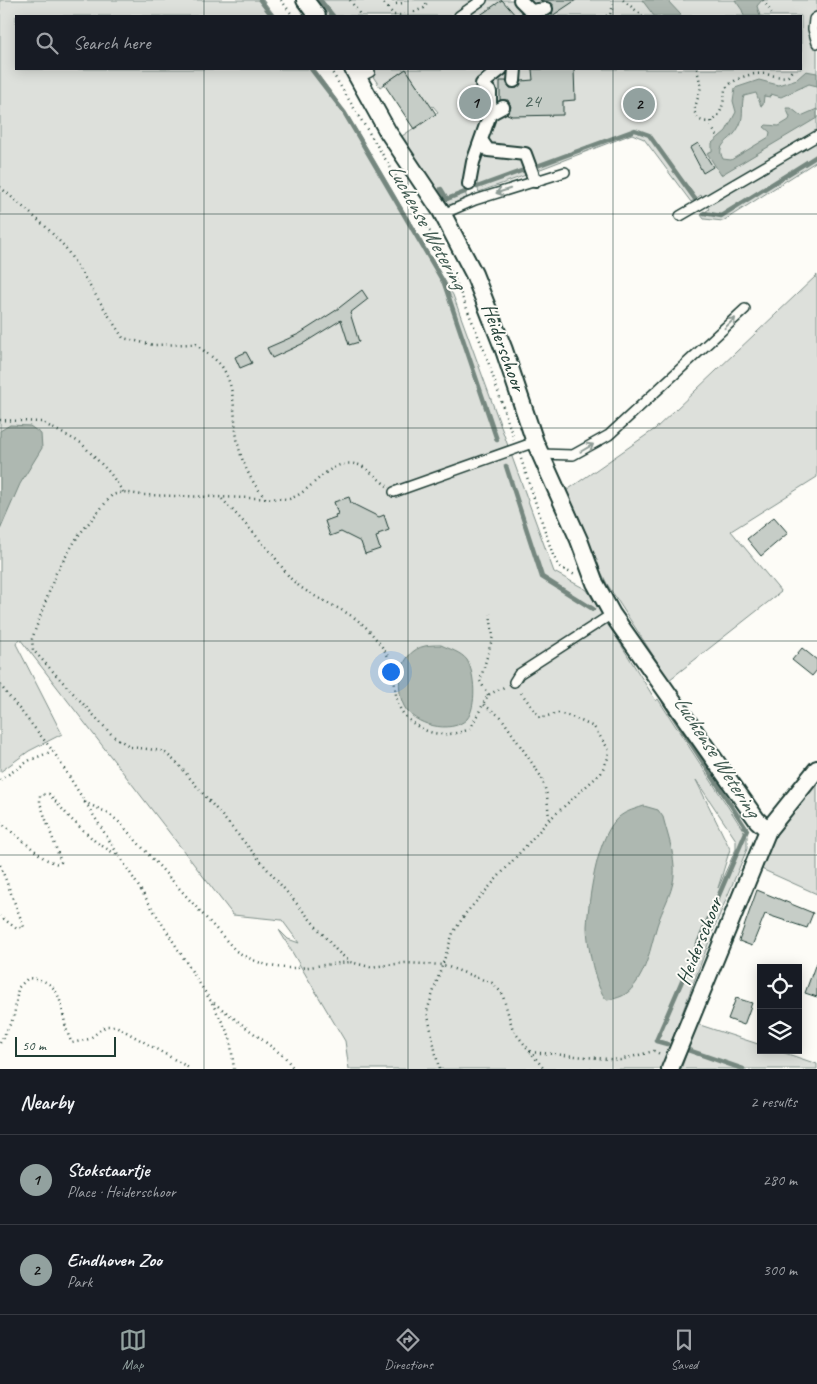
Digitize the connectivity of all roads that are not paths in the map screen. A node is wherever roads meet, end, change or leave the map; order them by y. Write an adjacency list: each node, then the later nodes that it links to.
1 (305, 0): 6 (street)
2 (482, 0): 7 (lane)
3 (520, 0): 4 (street)
4 (531, 9): 5 (street)
5 (546, 9)
6 (316, 15)
7 (460, 15)
8 (817, 17): 9 (lane)
9 (817, 43)
10 (500, 70): 13 (street)
11 (360, 73): 19 (street, Heiderschoor)
12 (503, 107): 13 (street)
13 (490, 114): 15 (street)
14 (817, 136): 20 (lane)
15 (481, 140): 17 (street); 18 (street)
16 (565, 172): 17 (lane)
17 (536, 181): 19 (lane, one-way to 19)
18 (470, 184)
19 (443, 214): 22 (street, Heiderschoor)
20 (680, 216)
21 (745, 309): 22 (lane, one-way to 21)
22 (537, 448): 23 (lane); 24 (street, Heiderschoor)
23 (394, 492)
24 (612, 614): 25 (lane); 27 (street, Heiderschoor)
25 (514, 682)
26 (817, 769): 27 (street, Heiderschoor)
27 (768, 830): 28 (street, Heiderschoor)
28 (672, 1064)

